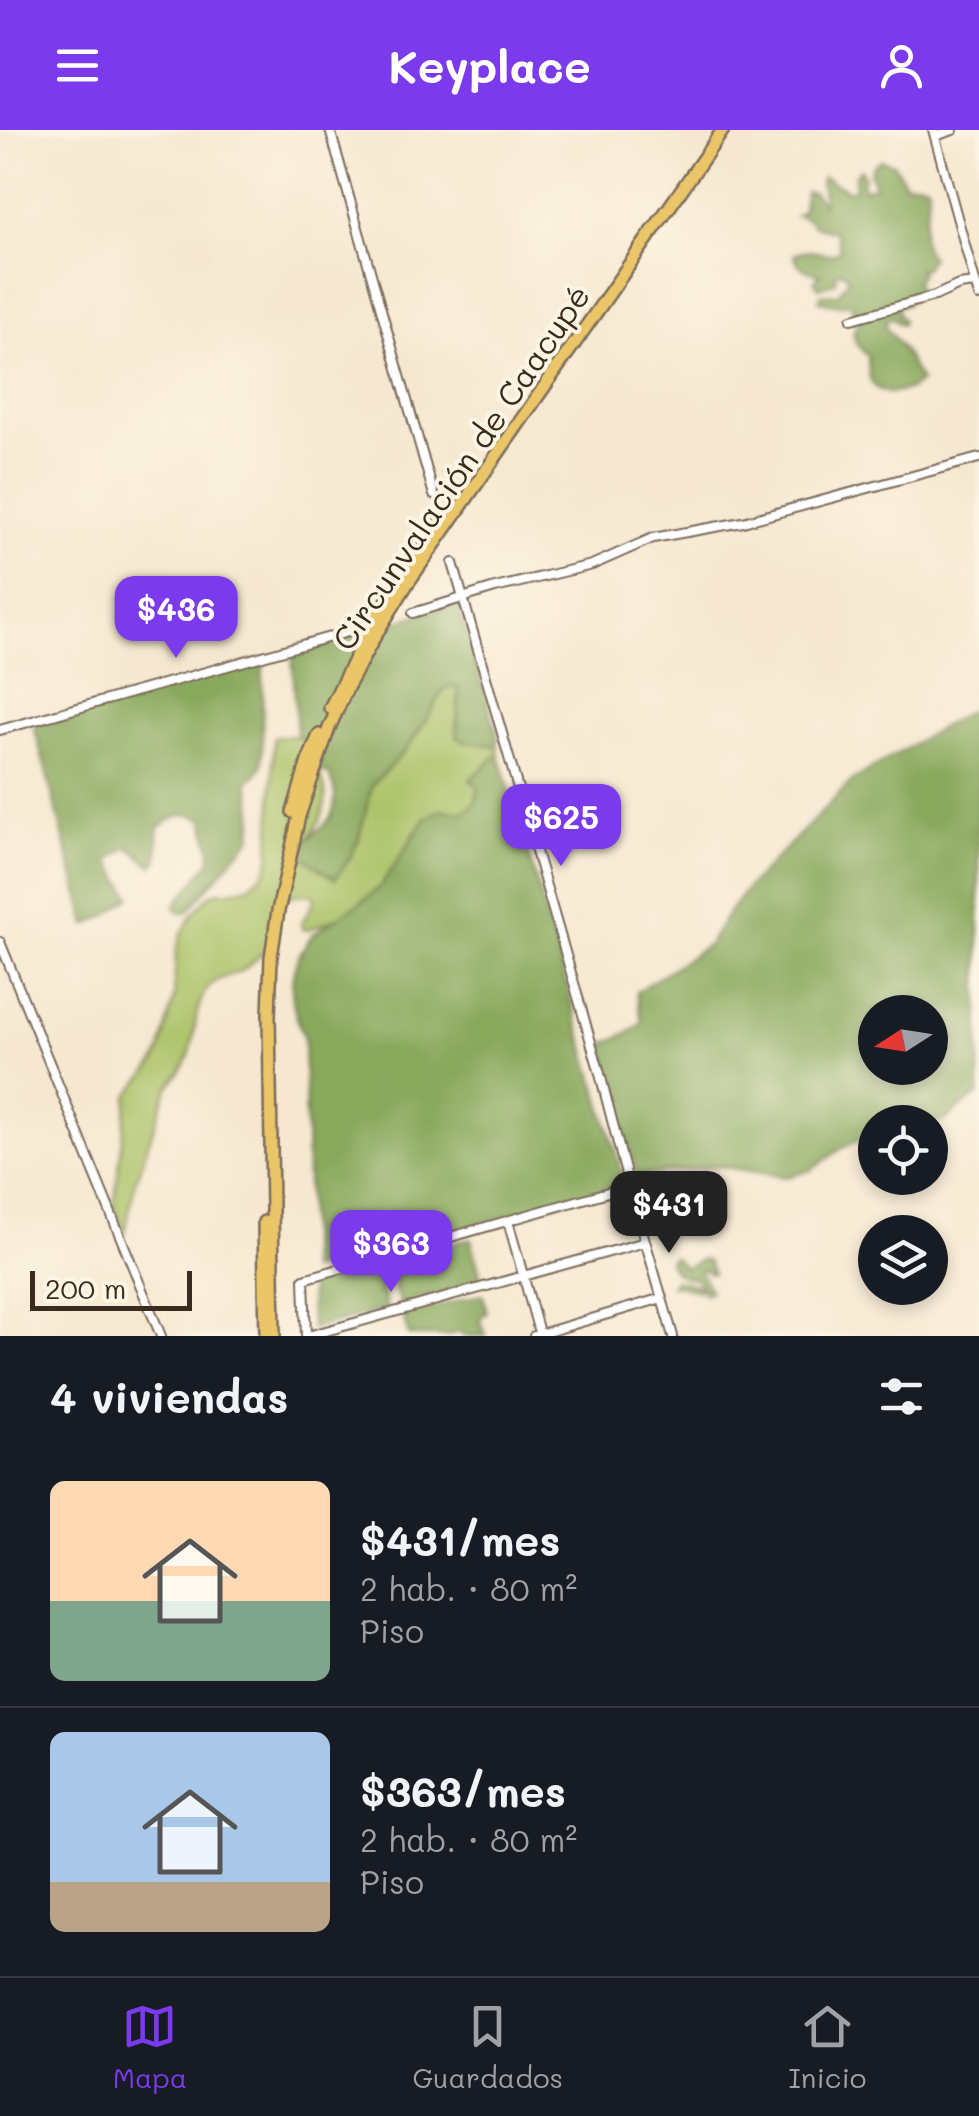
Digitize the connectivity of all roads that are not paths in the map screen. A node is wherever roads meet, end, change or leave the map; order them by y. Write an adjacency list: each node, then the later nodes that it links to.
1 (330, 130): 10 (street)
2 (715, 130): 24 (highway, Circunvalación de Caacupé)
3 (723, 130): 25 (highway, Circunvalación de Caacupé)
4 (952, 130): 5 (street)
5 (934, 133): 6 (street)
6 (976, 282): 7 (street); 8 (street)
7 (979, 296)
8 (852, 319)
9 (979, 458): 12 (street)
10 (434, 495)
11 (454, 563): 12 (street)
12 (464, 599): 13 (street); 17 (street)
13 (413, 613)
14 (362, 628): 15 (street)
15 (0, 730)
16 (0, 942): 23 (street)
17 (629, 1186): 18 (street); 19 (street)
18 (508, 1221): 20 (street); 26 (street)
19 (645, 1242): 20 (street); 21 (street)
20 (524, 1277): 22 (street); 26 (street)
21 (662, 1298): 22 (street); 27 (street)
22 (538, 1335)
23 (162, 1336)
24 (266, 1336)
25 (274, 1336)
26 (307, 1336)
27 (673, 1336)

